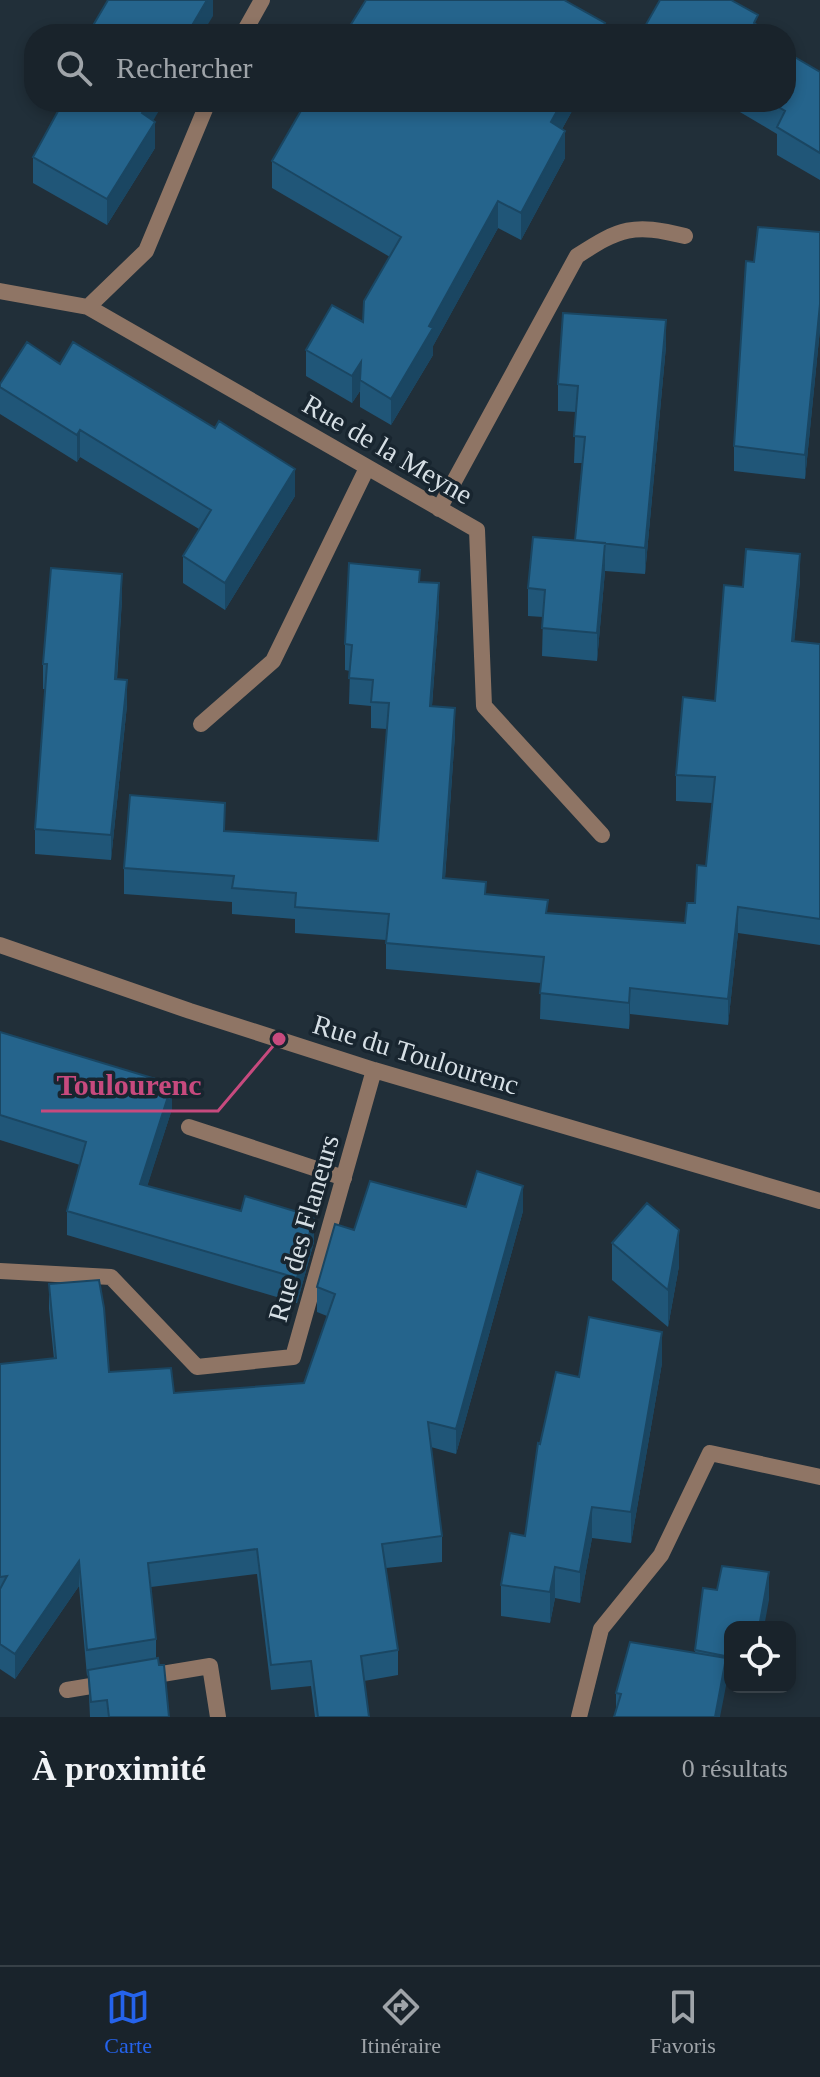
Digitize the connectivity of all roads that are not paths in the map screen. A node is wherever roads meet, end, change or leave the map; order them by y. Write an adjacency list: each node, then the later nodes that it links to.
1 (262, 0): 2 (street)
2 (249, 24)
3 (204, 112): 6 (street)
4 (685, 236): 8 (street)
5 (0, 291): 6 (street, Rue de la Meyne)
6 (88, 307): 7 (street, Rue de la Meyne)
7 (367, 468): 8 (street, Rue de la Meyne); 9 (street)
8 (439, 509): 10 (street, Rue de la Meyne)
9 (201, 724)
10 (602, 835)
11 (0, 945): 12 (street, Rue du Toulourenc)
12 (374, 1070): 14 (street, Rue des Flaneurs); 15 (street, Rue du Toulourenc)
13 (189, 1127): 14 (street)
14 (344, 1178): 16 (street, Rue des Flaneurs)
15 (820, 1201)
16 (0, 1271)
17 (820, 1477): 20 (street)
18 (67, 1690): 19 (street)
19 (218, 1717)
20 (579, 1717)

